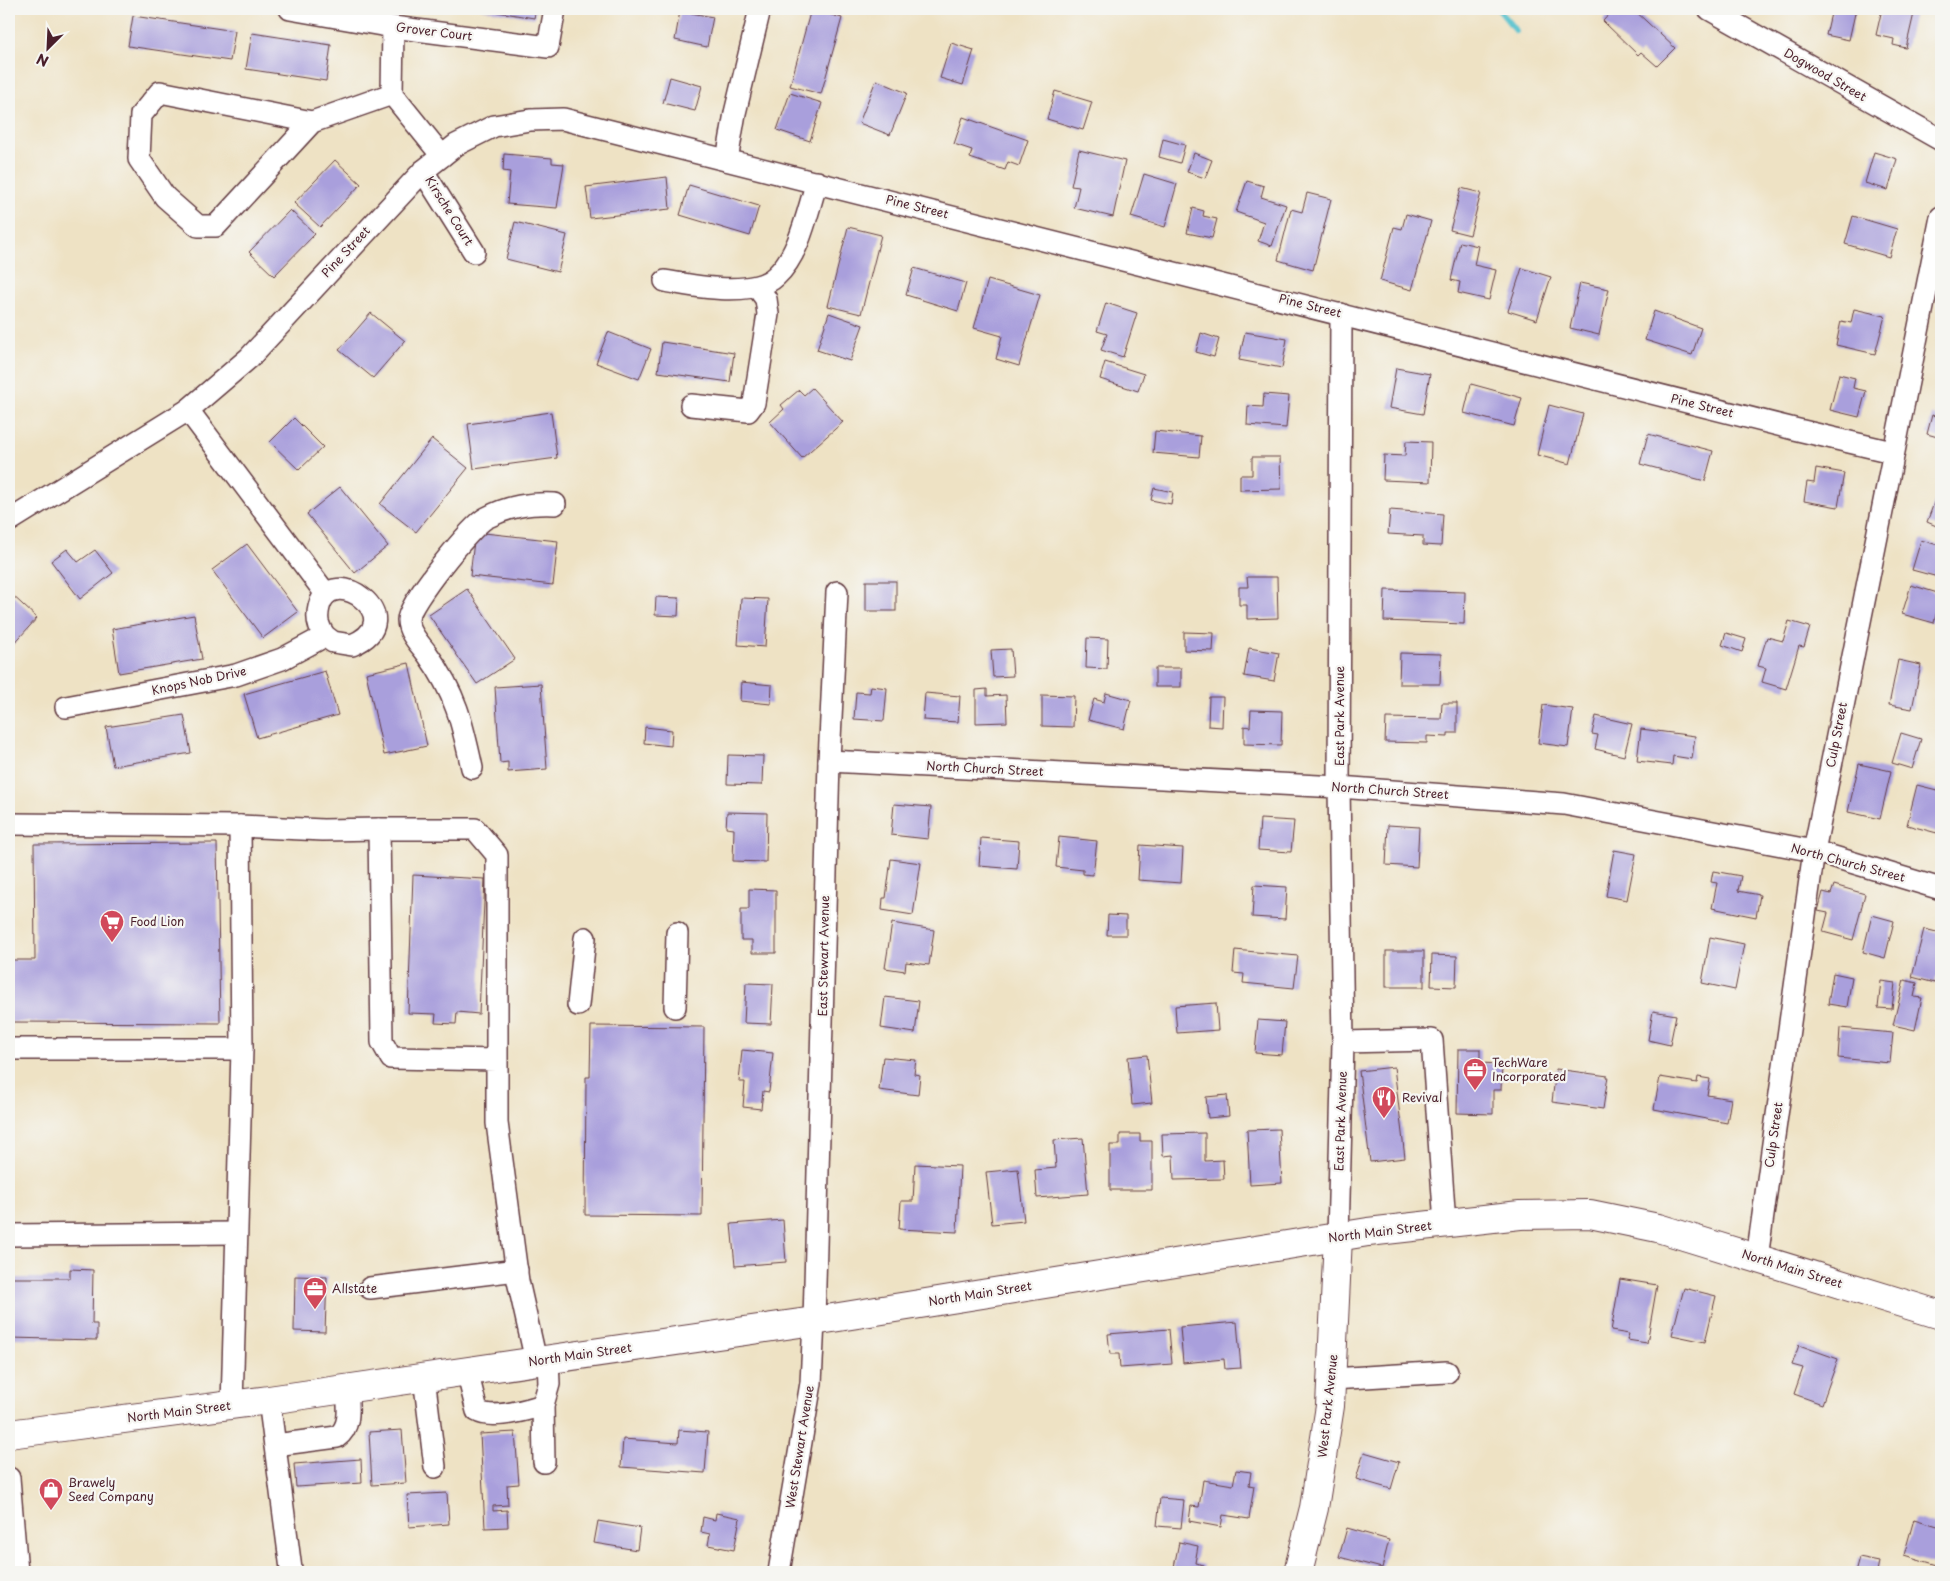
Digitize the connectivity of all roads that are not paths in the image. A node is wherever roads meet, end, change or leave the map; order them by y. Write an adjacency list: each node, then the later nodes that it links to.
1 (290, 9): 5 (street, Grover Court)
2 (555, 9): 5 (street, Grover Court)
3 (760, 9): 10 (street)
4 (1709, 9): 8 (street, Dogwood Street)
5 (393, 27): 6 (street)
6 (392, 94): 7 (street); 9 (street)
7 (312, 122): 7 (street)
8 (1941, 140)
9 (442, 156): 10 (street, Pine Street); 11 (street, Pine Street)
10 (727, 160): 12 (street, Pine Street)
11 (423, 171): 14 (street, Kirsche Court); 19 (street, Pine Street)
12 (817, 182): 16 (street); 17 (street, Pine Street)
13 (1941, 216): 20 (street, Culp Street)
14 (474, 252)
15 (665, 281): 16 (street)
16 (757, 287): 18 (street)
17 (1341, 314): 20 (street, Pine Street); 31 (street, East Park Avenue)
18 (691, 405)
19 (188, 410): 22 (street, Pine Street); 24 (street)
20 (1892, 452): 35 (street, Culp Street)
21 (555, 504): 26 (street)
22 (9, 521)
23 (837, 592): 29 (street, East Stewart Avenue)
24 (326, 594): 25 (street); 27 (street)
25 (374, 618): 26 (street); 27 (street)
26 (408, 620): 30 (street)
27 (325, 636): 28 (street, Knops Nob Drive)
28 (66, 707)
29 (829, 761): 31 (street, North Church Street); 53 (street, East Stewart Avenue)
30 (472, 768)
31 (1339, 788): 35 (street, North Church Street); 41 (street, East Park Avenue)
32 (9, 824): 33 (street)
33 (240, 826): 34 (street); 43 (street)
34 (379, 829): 44 (street); 44 (street)
35 (1814, 852): 36 (street, North Church Street); 49 (street, Culp Street)
36 (1941, 889)
37 (677, 933): 40 (street)
38 (584, 938): 39 (street)
39 (578, 1005)
40 (675, 1007)
41 (1343, 1042): 45 (street); 48 (street, East Park Avenue)
42 (9, 1048): 43 (street)
43 (242, 1049): 46 (street)
44 (497, 1060): 50 (street)
45 (1445, 1224): 48 (main road, North Main Street); 49 (main road, North Main Street)
46 (236, 1232): 47 (street); 61 (street)
47 (9, 1235)
48 (1338, 1237): 53 (main road, North Main Street); 58 (main road, West Park Avenue)
49 (1757, 1258): 52 (main road, North Main Street)
50 (517, 1270): 51 (street); 54 (street)
51 (370, 1288)
52 (1941, 1315)
53 (814, 1321): 54 (main road, North Main Street); 70 (street, West Stewart Avenue)
54 (542, 1360): 55 (main road, North Main Street); 62 (street)
55 (467, 1371): 57 (main road, North Main Street); 62 (street)
56 (1447, 1372): 58 (street)
57 (424, 1378): 59 (main road, North Main Street); 66 (street)
58 (1332, 1379): 71 (main road, West Park Avenue)
59 (347, 1389): 60 (main road, North Main Street); 64 (street)
60 (269, 1400): 61 (main road, North Main Street); 64 (street)
61 (232, 1405): 63 (main road, North Main Street)
62 (543, 1405): 65 (street)
63 (9, 1434)
64 (275, 1445): 68 (street)
65 (544, 1462)
66 (435, 1466)
67 (9, 1478): 69 (street)
68 (290, 1569)
69 (16, 1572)
70 (779, 1572)
71 (1298, 1572)

